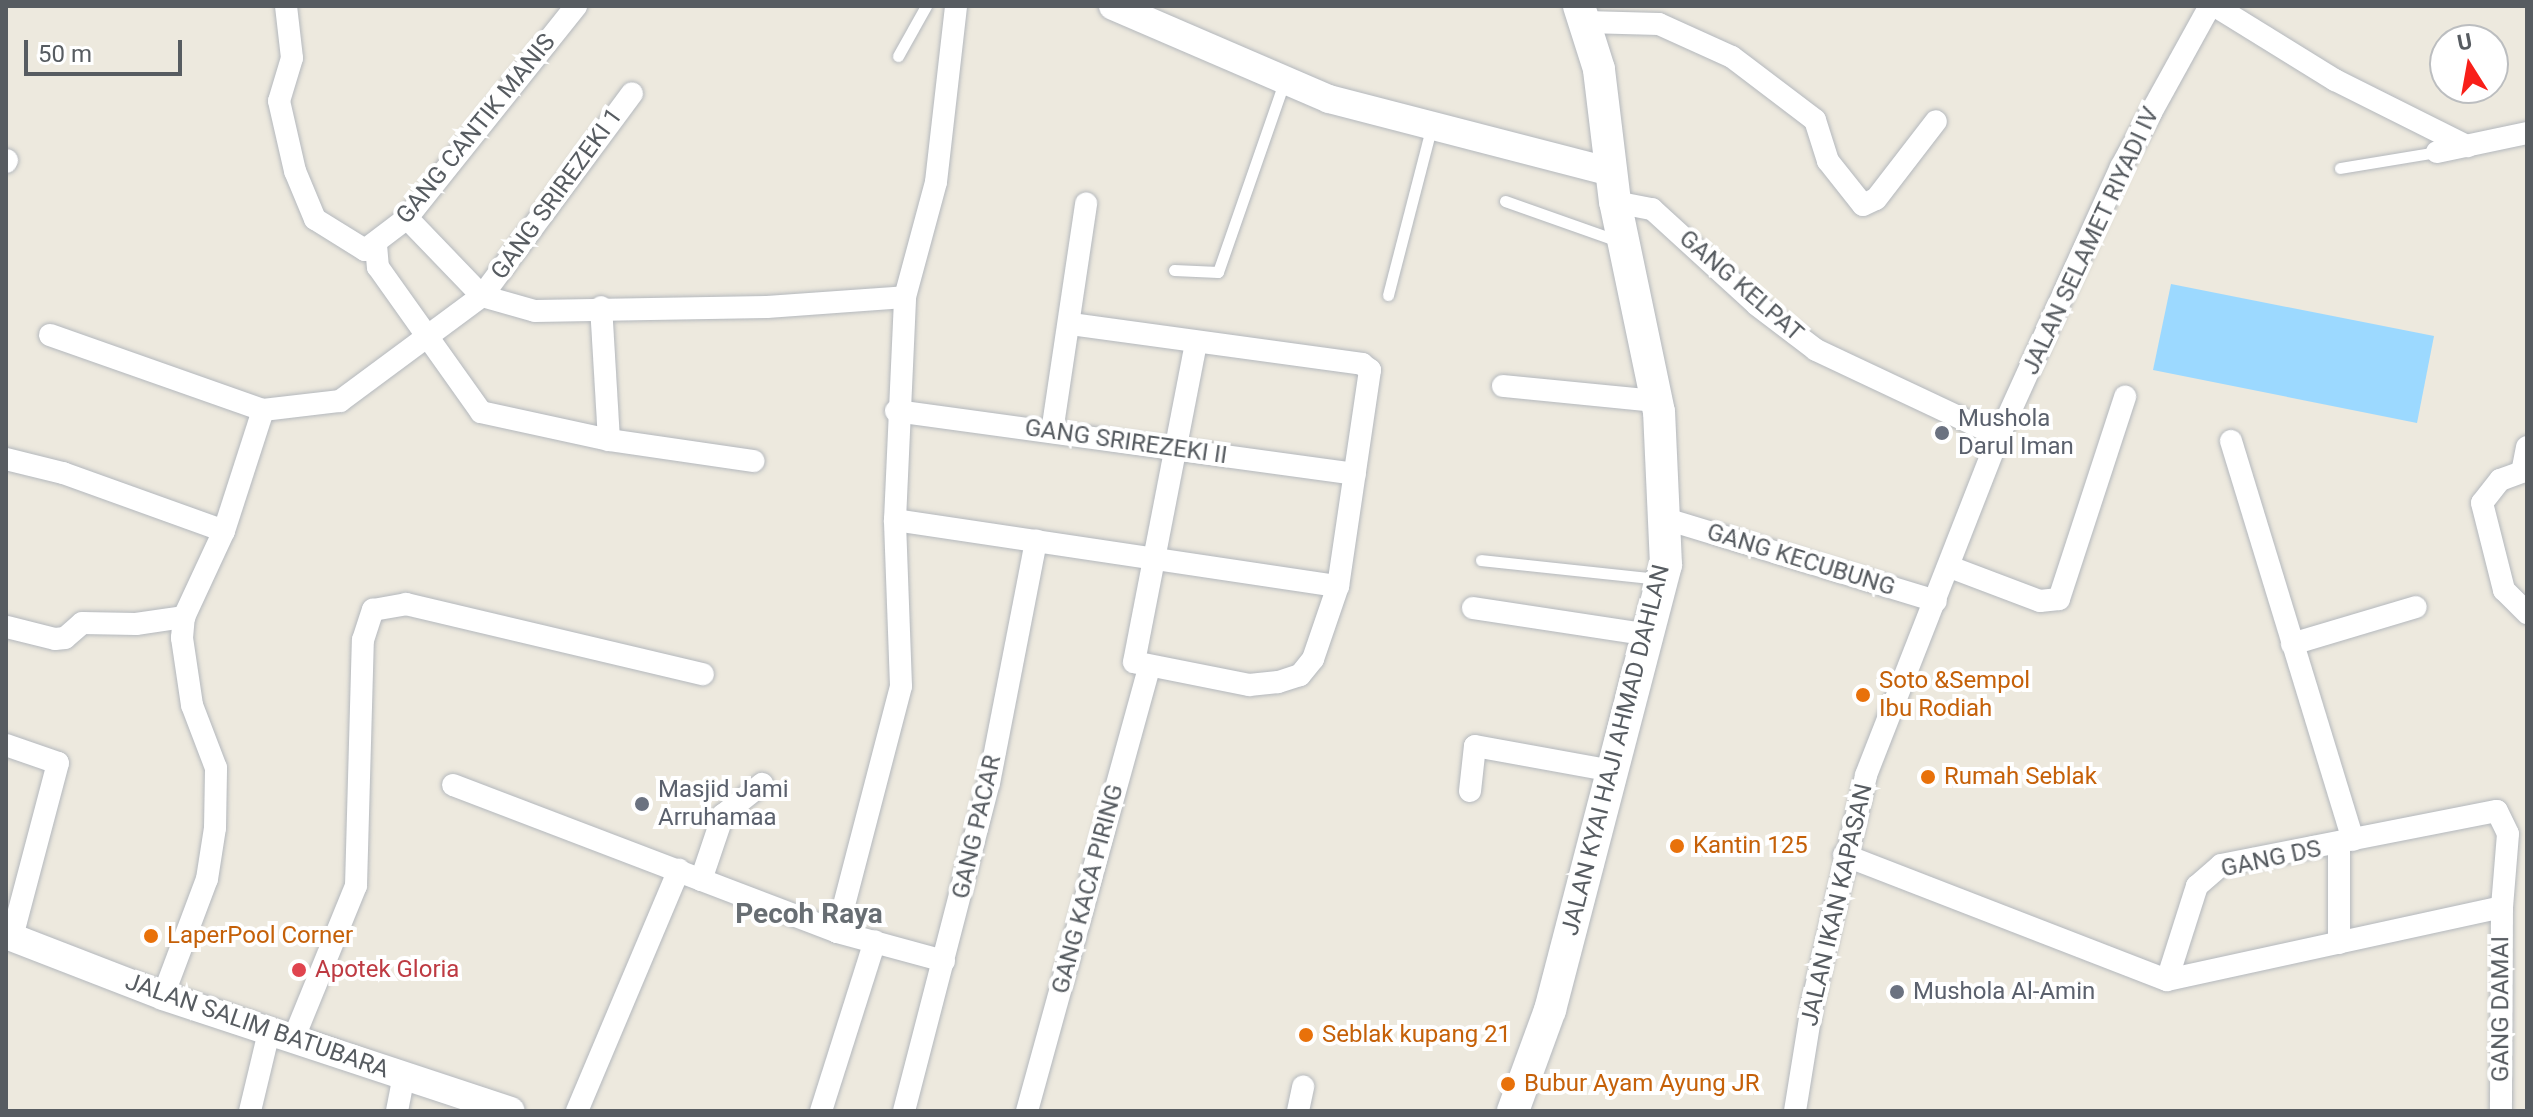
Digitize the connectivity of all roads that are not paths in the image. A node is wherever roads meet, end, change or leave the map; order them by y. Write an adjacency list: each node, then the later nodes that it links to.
1 (286, 6): 22 (street, GANG CANTIK MANIS)
2 (576, 6): 20 (street, GANG CANTIK MANIS)
3 (926, 6): 8 (lane)
4 (956, 6): 26 (street)
5 (1113, 6): 9 (street)
6 (2213, 6): 14 (street); 38 (street, JALAN SELAMET RIYADI IV)
7 (1583, 14): 11 (street); 17 (main road, JALAN KYAI HAJI AHMAD DAHLAN)
8 (898, 56)
9 (1284, 82): 12 (street); 23 (lane)
10 (632, 93): 25 (street, GANG SRIREZEKI 1)
11 (1936, 121)
12 (1431, 129): 17 (street); 24 (lane)
13 (2527, 133): 14 (street)
14 (2467, 146): 15 (street)
15 (2437, 152): 16 (lane)
16 (2340, 168)
17 (1613, 187): 21 (main road, JALAN KYAI HAJI AHMAD DAHLAN); 38 (street, GANG KELPAT)
18 (1505, 201): 21 (lane)
19 (1086, 204): 28 (street)
20 (407, 218): 22 (street, GANG CANTIK MANIS); 25 (street)
21 (1623, 242): 34 (main road, JALAN KYAI HAJI AHMAD DAHLAN)
22 (376, 245): 30 (street)
23 (1174, 270)
24 (1388, 295)
25 (482, 296): 27 (street); 30 (street, GANG SRIREZEKI 1)
26 (905, 297): 27 (street); 36 (street)
27 (601, 307): 39 (street)
28 (1071, 324): 31 (street); 37 (street)
29 (50, 335): 35 (street)
30 (427, 339): 35 (street, GANG SRIREZEKI 1); 39 (street)
31 (1196, 344): 42 (street); 46 (street)
32 (1503, 386): 34 (street)
33 (2125, 397): 53 (street)
34 (1657, 401): 47 (main road, JALAN KYAI HAJI AHMAD DAHLAN)
35 (263, 410): 49 (street)
36 (896, 411): 37 (street, GANG SRIREZEKI II); 48 (street)
37 (1052, 432): 42 (street, GANG SRIREZEKI II)
38 (1999, 436): 53 (street, JALAN IKAN KAPASAN)
39 (609, 440): 44 (street)
40 (2231, 441): 63 (street, GANG DS)
41 (2527, 447): 45 (street)
42 (1176, 449): 46 (street, GANG SRIREZEKI II); 51 (street)
43 (6, 459): 49 (street)
44 (753, 461)
45 (2525, 473): 59 (street)
46 (1355, 474): 55 (street)
47 (1666, 519): 54 (main road, JALAN KYAI HAJI AHMAD DAHLAN); 56 (street, GANG KECUBUNG)
48 (895, 520): 50 (street); 76 (street)
49 (224, 531): 60 (street)
50 (1036, 541): 51 (street); 80 (street, GANG PACAR)
51 (1156, 559): 55 (street); 64 (street)
52 (1481, 560): 54 (lane)
53 (1950, 567): 56 (street, JALAN IKAN KAPASAN)
54 (1663, 580): 62 (main road, JALAN KYAI HAJI AHMAD DAHLAN)
55 (1338, 586): 64 (street)
56 (1936, 601): 72 (street, JALAN IKAN KAPASAN)
57 (2416, 607): 63 (street)
58 (1473, 608): 62 (street)
59 (2527, 613)
60 (184, 617): 61 (street); 82 (street)
61 (6, 628)
62 (1650, 635): 67 (main road, JALAN KYAI HAJI AHMAD DAHLAN)
63 (2292, 644): 71 (street, GANG DS)
64 (1149, 668): 92 (street, GANG KACA PIRING)
65 (703, 674): 83 (street)
66 (6, 745): 77 (street)
67 (1613, 771): 70 (street); 94 (main road, JALAN KYAI HAJI AHMAD DAHLAN)
68 (762, 784): 74 (street)
69 (453, 785): 73 (street)
70 (1470, 791)
71 (2346, 842): 75 (street, GANG DS); 79 (street); 81 (street, GANG DS)
72 (1844, 855): 81 (street); 95 (street, JALAN IKAN KAPASAN)
73 (679, 870): 74 (street); 89 (street)
74 (701, 880): 76 (street)
75 (2502, 907): 79 (street); 96 (street, GANG DAMAI)
76 (837, 932): 78 (street)
77 (9, 936): 82 (street, JALAN SALIM BATUBARA)
78 (875, 941): 80 (street); 90 (street)
79 (2339, 943): 81 (street)
80 (944, 961): 91 (street, GANG PACAR)
81 (2167, 980)
82 (163, 996): 83 (street, JALAN SALIM BATUBARA)
83 (281, 1036): 84 (street, JALAN SALIM BATUBARA); 87 (street)
84 (404, 1076): 86 (street, JALAN SALIM BATUBARA); 88 (street)
85 (1303, 1087): 93 (street)
86 (501, 1110)
87 (250, 1111)
88 (397, 1111)
89 (577, 1111)
90 (821, 1111)
91 (904, 1111)
92 (1027, 1111)
93 (1298, 1111)
94 (1513, 1111)
95 (1795, 1111)
96 (2501, 1111)

